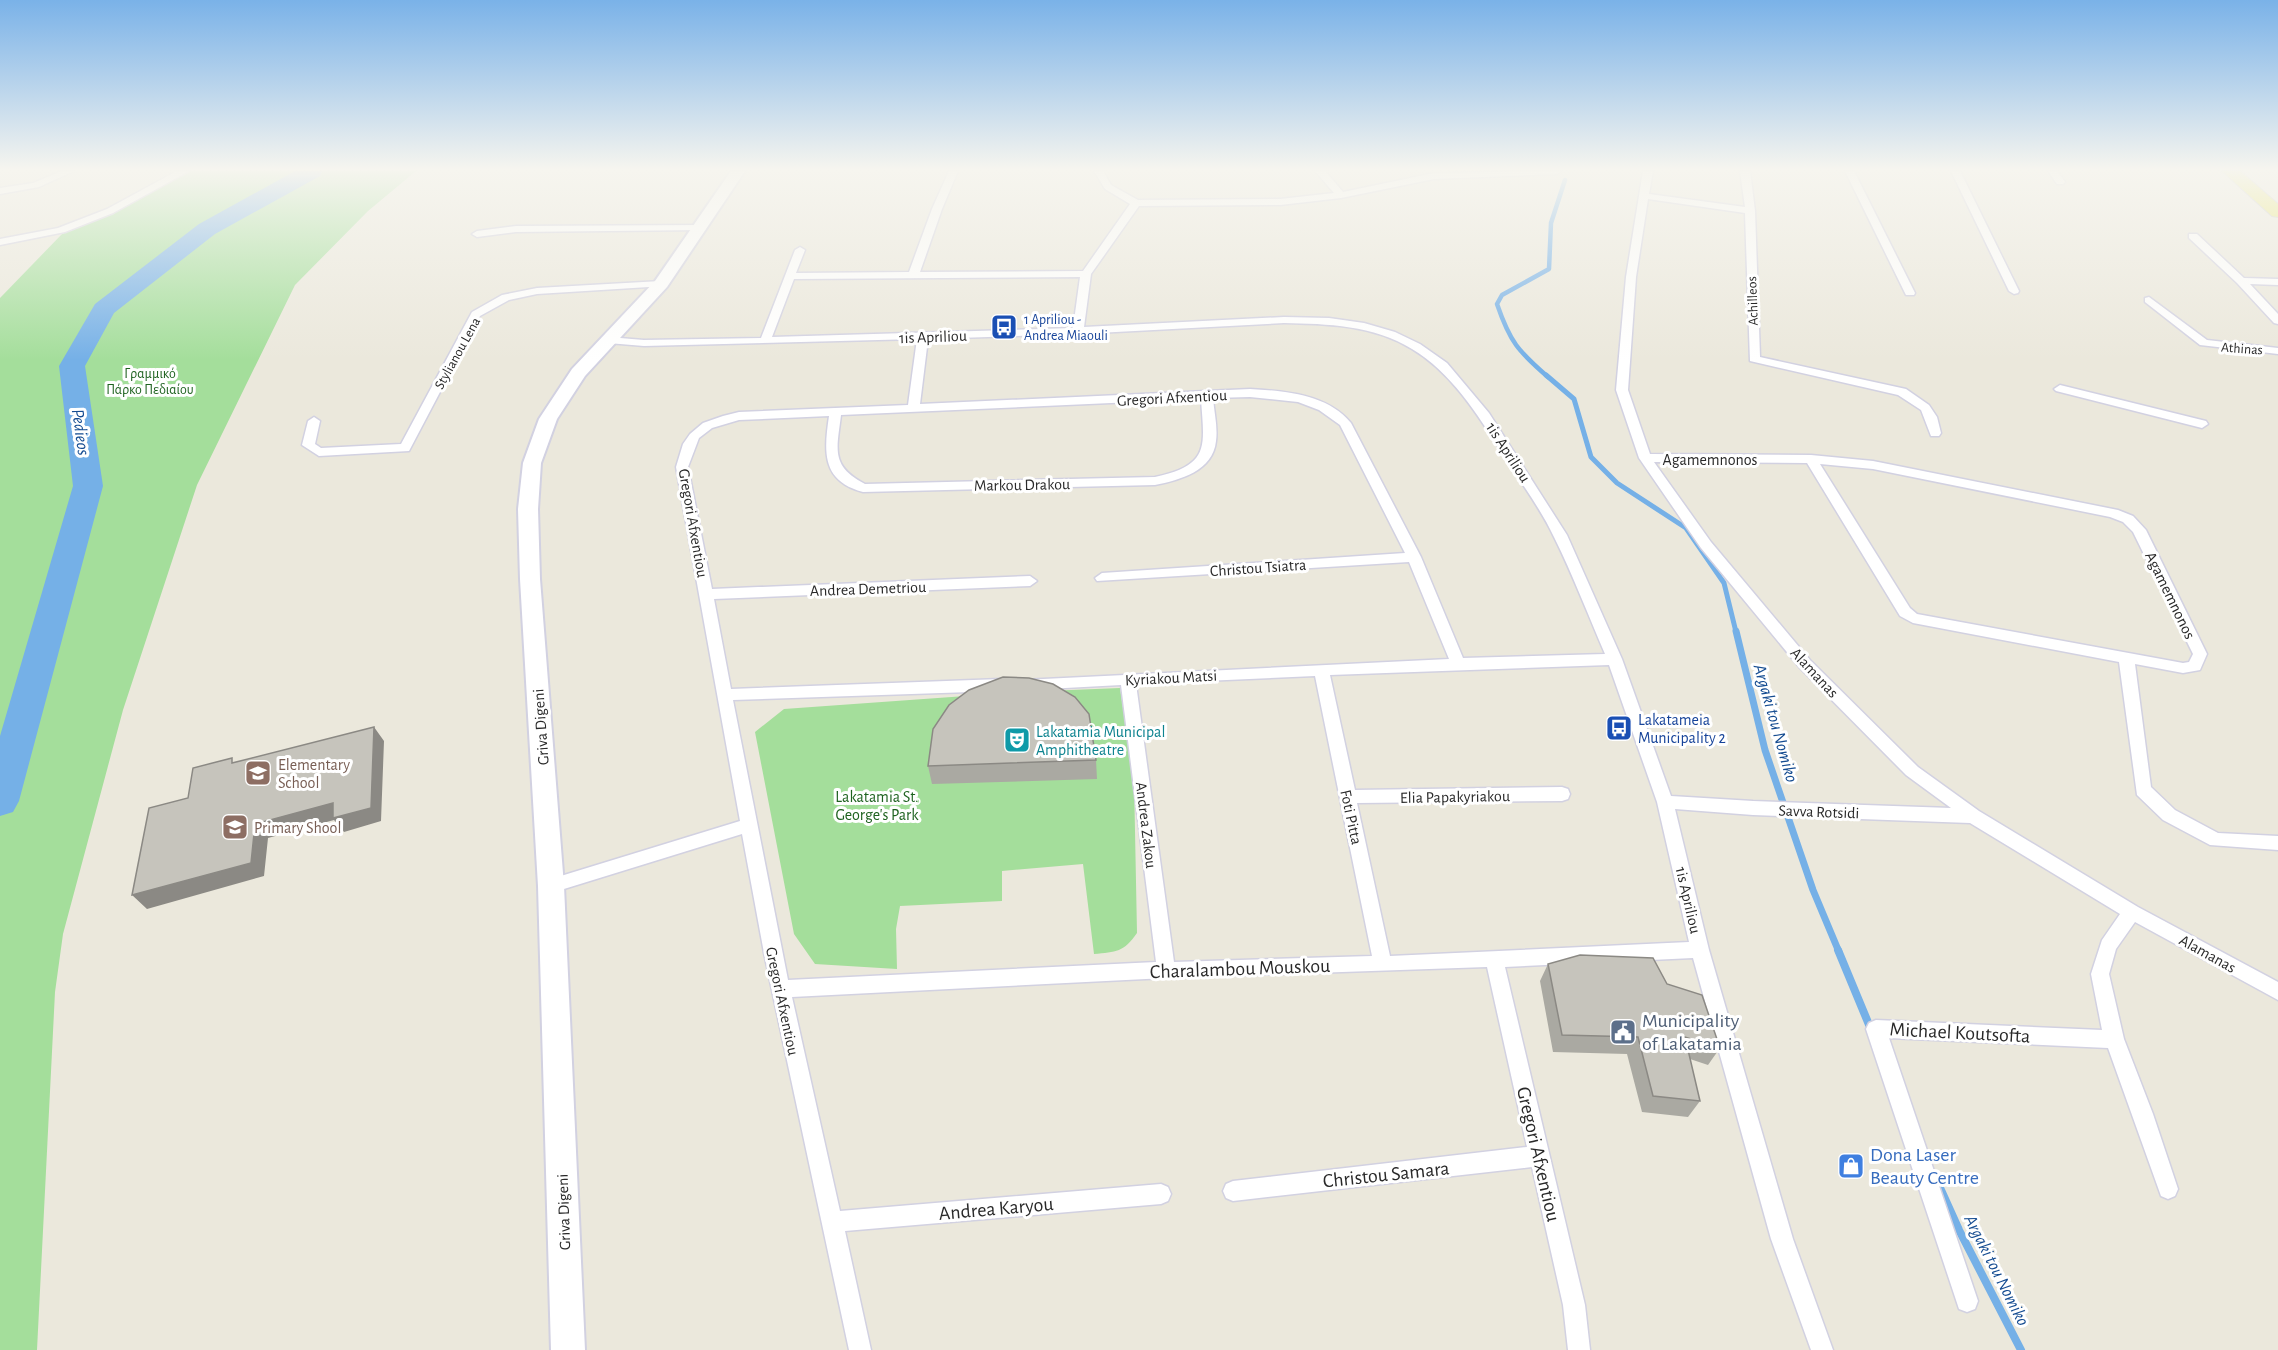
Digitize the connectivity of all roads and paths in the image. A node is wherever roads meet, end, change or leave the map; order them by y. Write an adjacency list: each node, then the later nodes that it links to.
1 (35, 234): 10 (street)
2 (697, 234): 17 (street, Griva Digeni)
3 (930, 234): 12 (street)
4 (1114, 234): 13 (street)
5 (1639, 234): 34 (street, Alamanas)
6 (1751, 234): 33 (street, Achilleos)
7 (1880, 234): 19 (street)
8 (1986, 234): 18 (street)
9 (2193, 236): 15 (street)
10 (0, 242)
11 (800, 250): 14 (street)
12 (914, 274): 13 (street); 14 (street)
13 (1086, 274): 22 (street)
14 (790, 276): 25 (street)
15 (2241, 281): 16 (street); 21 (street)
16 (2278, 282)
17 (661, 284): 24 (street, Griva Digeni); 31 (street, Stylianou Lena)
18 (2014, 291)
19 (1910, 294)
20 (2149, 300): 26 (street, Athinas)
21 (2278, 321)
22 (1078, 331): 23 (street, 1is Apriliou); 41 (street, 1is Apriliou)
23 (923, 336): 25 (street, 1is Apriliou); 29 (street)
24 (608, 340): 25 (street, 1is Apriliou); 52 (street, Griva Digeni)
25 (765, 341)
26 (2278, 351)
27 (2060, 389): 32 (street)
28 (1207, 396): 29 (street, Gregori Afxentiou); 30 (street, Markou Drakou); 36 (street, Gregori Afxentiou)
29 (914, 408): 30 (street, Gregori Afxentiou)
30 (835, 412): 39 (street, Gregori Afxentiou)
31 (314, 421)
32 (2202, 424)
33 (1935, 432)
34 (1645, 458): 35 (street, Agamemnonos); 49 (street, Alamanas)
35 (1811, 459): 40 (street, Agamemnonos); 40 (street, Agamemnonos)
36 (1414, 556): 37 (street, Christou Tsiatra); 42 (street, Gregori Afxentiou)
37 (1102, 578)
38 (1030, 581): 39 (street, Andrea Demetriou)
39 (706, 594): 45 (street, Gregori Afxentiou)
40 (2126, 656): 51 (street)
41 (1615, 659): 42 (street, Kyriakou Matsi); 48 (street, 1is Apriliou)
42 (1458, 664): 43 (street, Kyriakou Matsi)
43 (1321, 669): 44 (street, Kyriakou Matsi); 47 (street, Foti Pitta)
44 (1128, 680): 45 (street, Kyriakou Matsi); 57 (street, Andrea Zakou)
45 (726, 695): 50 (street, Gregori Afxentiou)
46 (1562, 794): 47 (street, Elia Papakyriakou)
47 (1348, 797): 56 (street, Foti Pitta)
48 (1665, 802): 49 (street, Savva Rotsidi); 54 (street, 1is Apriliou)
49 (1973, 816): 53 (street, Alamanas)
50 (750, 825): 52 (street); 58 (street, Gregori Afxentiou)
51 (2278, 843)
52 (551, 886): 67 (street, Griva Digeni)
53 (2132, 912): 59 (street, Alamanas); 60 (street)
54 (1700, 950): 55 (street, Charalambou Mouskou); 70 (street, 1is Apriliou)
55 (1494, 958): 56 (street, Charalambou Mouskou); 61 (street, Gregori Afxentiou)
56 (1383, 964): 57 (street, Charalambou Mouskou)
57 (1166, 970): 58 (street, Charalambou Mouskou)
58 (781, 989): 65 (street, Gregori Afxentiou)
59 (2278, 992)
60 (2114, 1039): 62 (street); 66 (street, Michael Koutsofta)
61 (1540, 1156): 63 (street, Christou Samara); 69 (street, Gregori Afxentiou)
62 (2168, 1189)
63 (1233, 1191)
64 (1161, 1194): 65 (street, Andrea Karyou)
65 (831, 1222): 68 (street, Gregori Afxentiou)
66 (1967, 1301)
67 (568, 1350)
68 (860, 1350)
69 (1579, 1350)
70 (1822, 1350)

